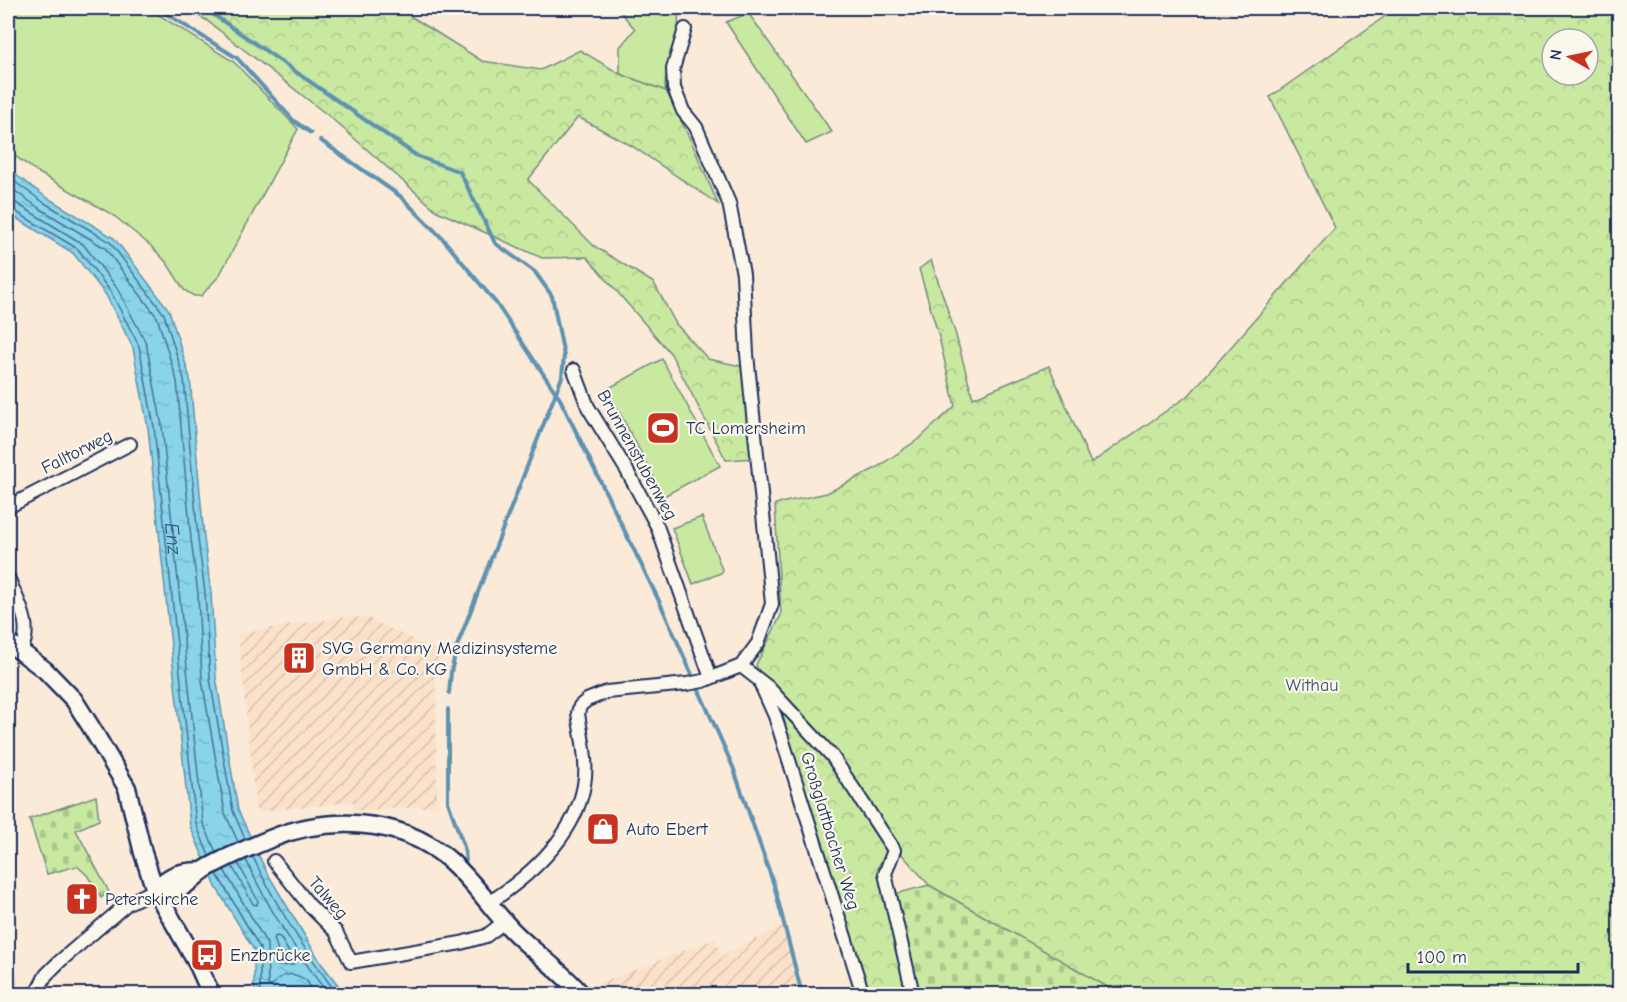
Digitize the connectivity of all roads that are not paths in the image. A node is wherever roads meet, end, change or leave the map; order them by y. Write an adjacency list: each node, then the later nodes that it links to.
1 (685, 29): 7 (street)
2 (574, 370): 8 (street, Brunnenstubenweg)
3 (130, 444): 4 (street, Falltorweg)
4 (8, 507)
5 (8, 577): 6 (street)
6 (14, 646): 11 (street)
7 (741, 666): 8 (street); 9 (street)
8 (707, 679): 12 (street)
9 (759, 680): 19 (street, Großglattbacher Weg); 20 (street)
10 (274, 861): 13 (street, Talweg)
11 (155, 890): 12 (street); 16 (street); 17 (street)
12 (489, 903): 13 (street)
13 (504, 922): 18 (street)
14 (8, 973): 15 (street)
15 (9, 994)
16 (36, 994)
17 (211, 994)
18 (581, 994)
19 (863, 994)
20 (913, 994)

